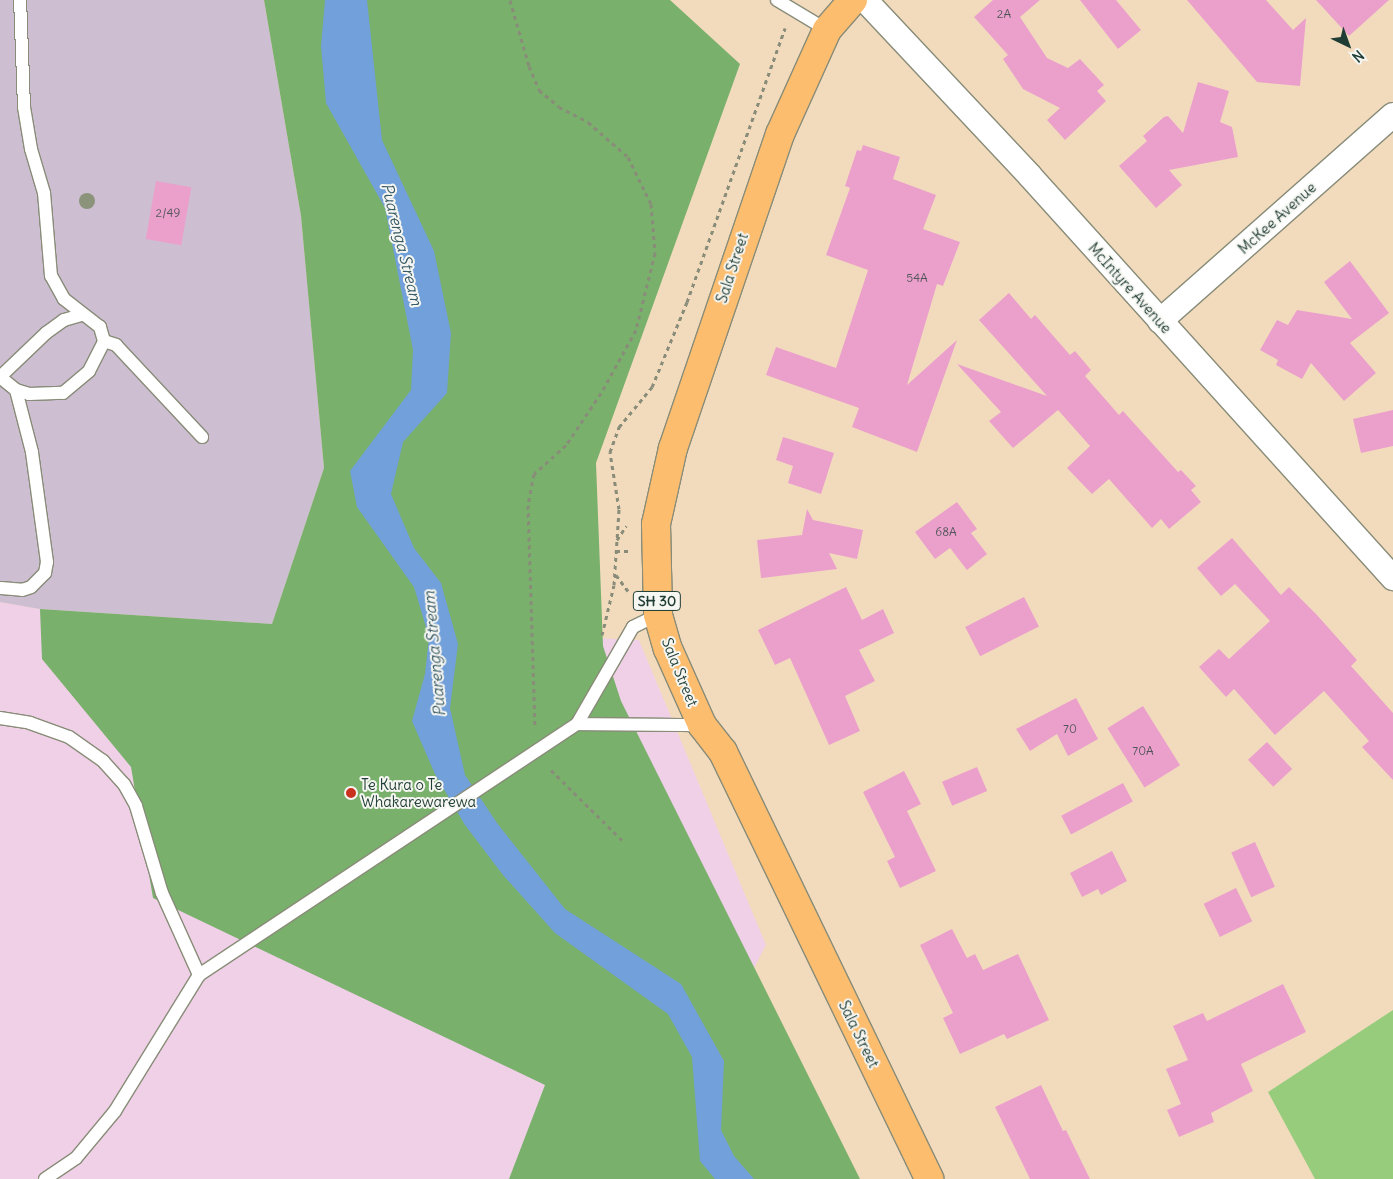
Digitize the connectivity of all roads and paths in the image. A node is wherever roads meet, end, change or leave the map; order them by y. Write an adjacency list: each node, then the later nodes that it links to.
1 (20, 0): 8 (lane)
2 (510, 0): 28 (path)
3 (777, 0): 6 (lane)
4 (853, 0): 6 (highway, Sala Street / SH 30)
5 (865, 0): 11 (street, McIntyre Avenue)
6 (827, 30): 24 (highway, Sala Street / SH 30)
7 (1393, 115): 11 (street, McKee Avenue)
8 (64, 299): 9 (lane); 10 (lane)
9 (81, 314): 10 (lane); 12 (lane)
10 (64, 320): 13 (lane)
11 (1160, 321): 21 (street, McIntyre Avenue)
12 (104, 340): 14 (lane); 15 (lane)
13 (0, 377): 14 (lane)
14 (16, 390): 22 (lane)
15 (202, 437)
16 (630, 521): 17 (path)
17 (616, 541)
18 (634, 551): 19 (path)
19 (616, 552)
20 (616, 574): 23 (path)
21 (1393, 578)
22 (1, 588)
23 (630, 593)
24 (658, 614): 26 (lane); 27 (highway, Sala Street / SH 30)
25 (0, 718): 31 (lane)
26 (577, 724): 27 (lane); 28 (lane)
27 (702, 725): 33 (highway, Sala Street / SH 30)
28 (535, 753): 31 (lane)
29 (551, 770): 30 (path)
30 (622, 840)
31 (199, 975): 32 (lane)
32 (45, 1179)
33 (929, 1179)

